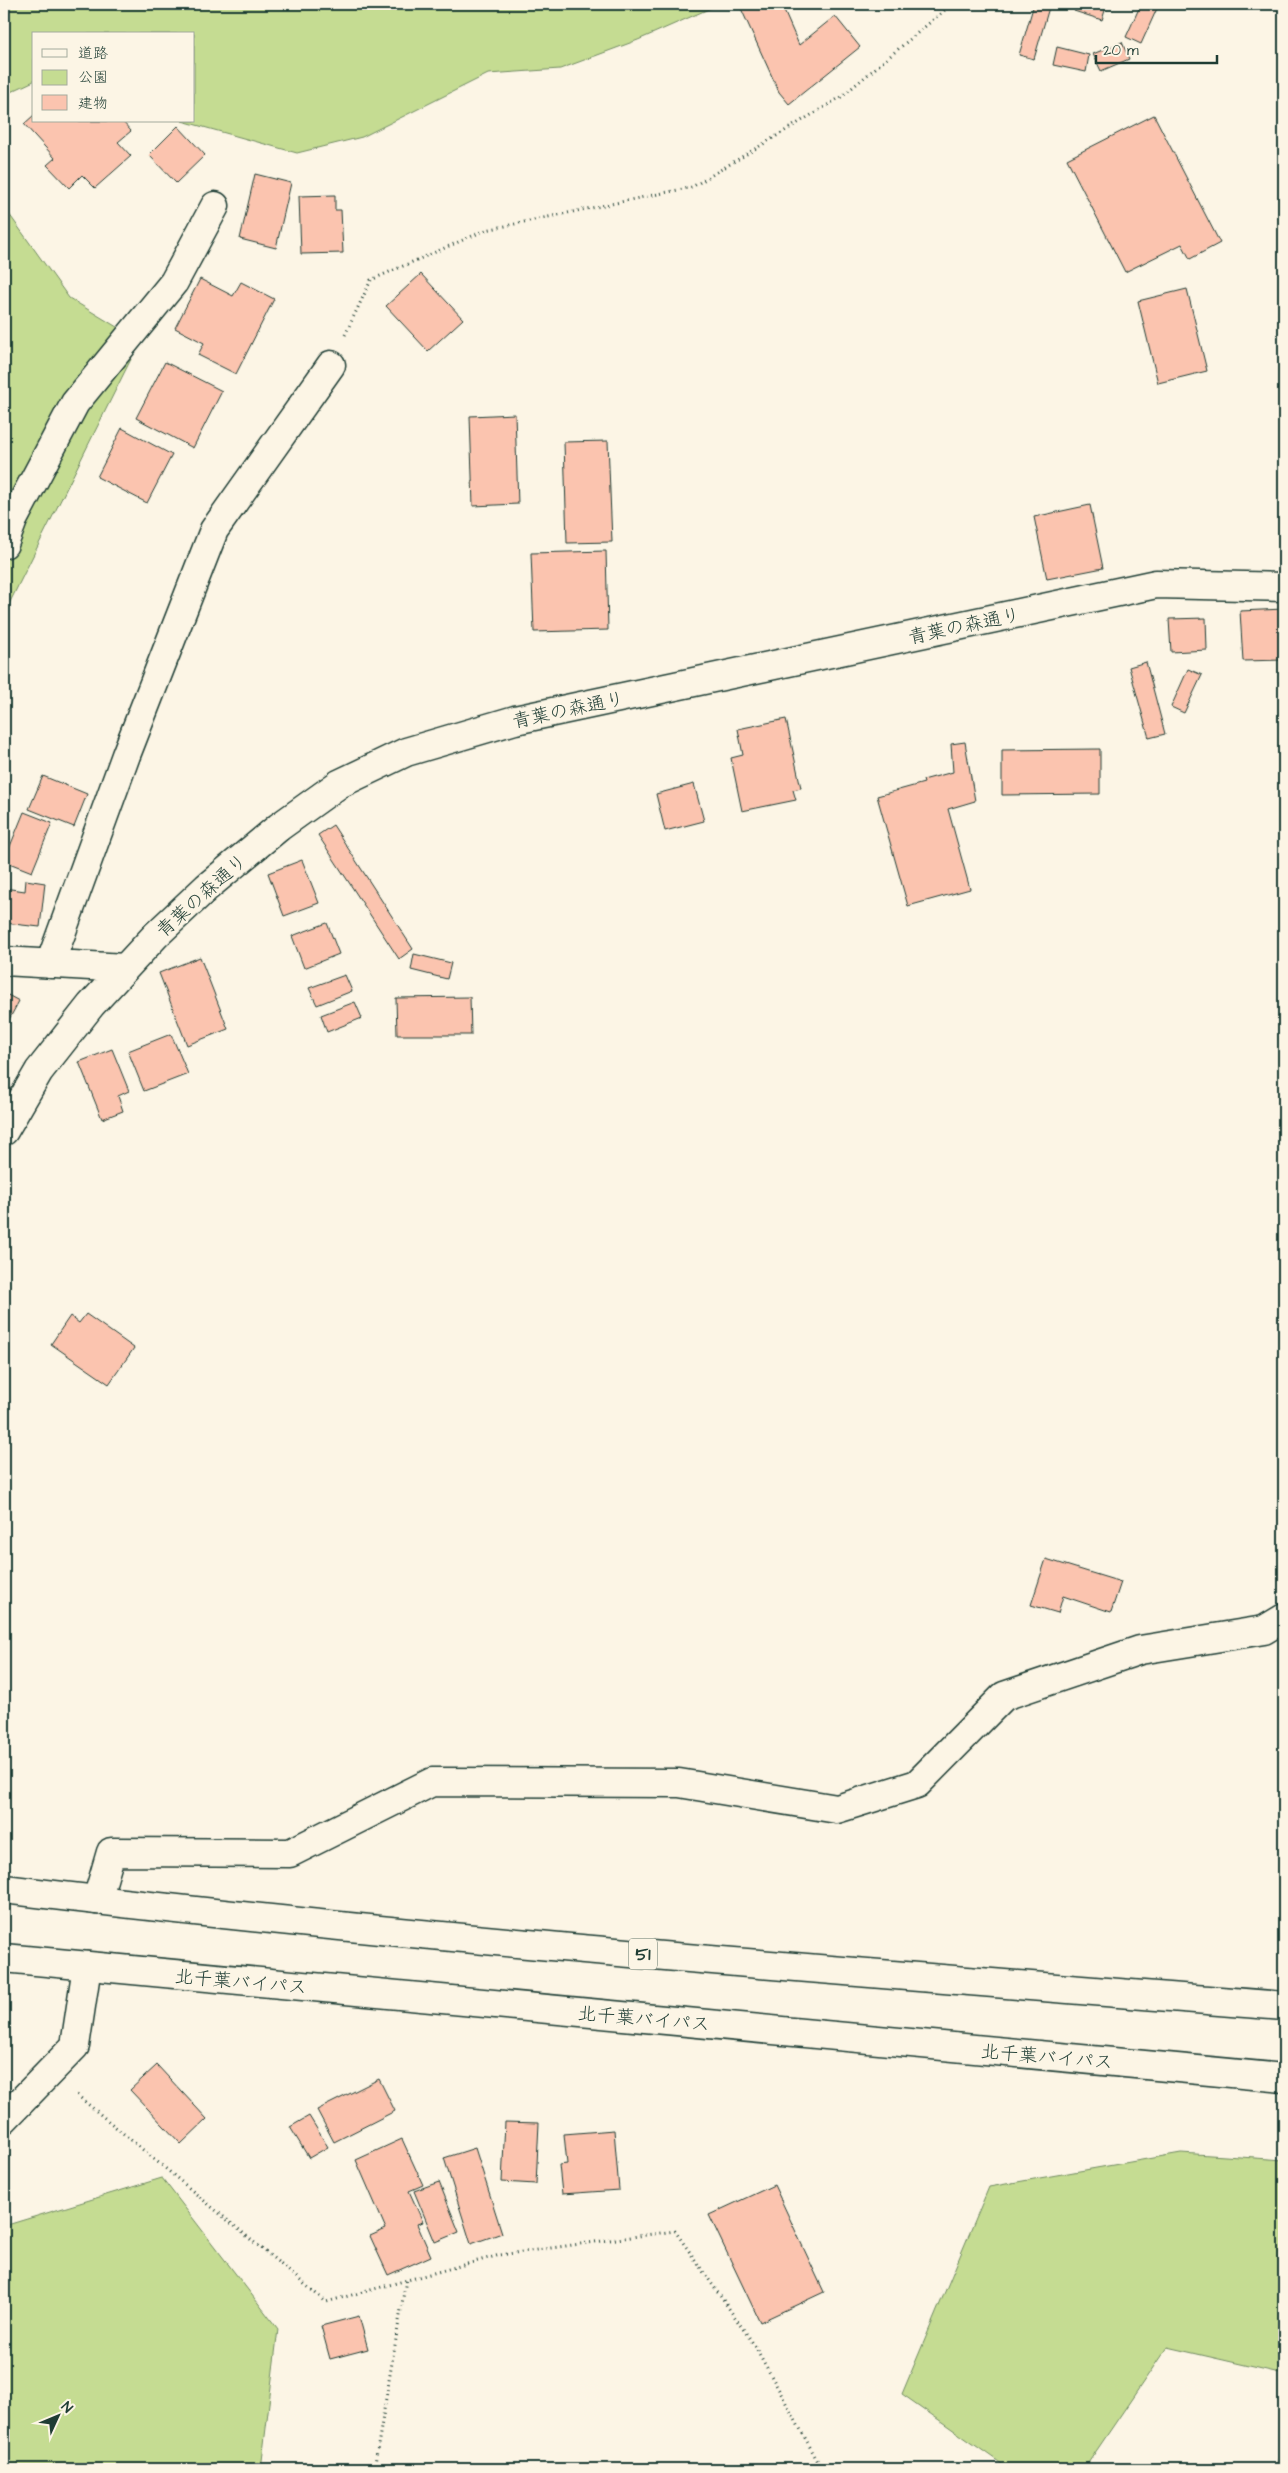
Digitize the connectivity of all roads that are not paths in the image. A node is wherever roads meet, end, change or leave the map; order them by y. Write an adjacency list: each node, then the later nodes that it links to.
1 (215, 206): 3 (main road)
2 (331, 365): 6 (main road)
3 (4, 544)
4 (1284, 587): 7 (main road, 青葉の森通り)
5 (4, 961): 6 (main road)
6 (50, 964): 7 (main road)
7 (125, 968): 8 (main road, 青葉の森通り)
8 (4, 1131)
9 (1284, 1618): 11 (main road)
10 (4, 1889): 11 (main road, 51)
11 (97, 1900): 14 (main road, 51)
12 (4, 1958): 13 (main road, 北千葉バイパス)
13 (87, 1966): 15 (main road, 北千葉バイパス); 16 (main road)
14 (1284, 2006)
15 (1284, 2078)
16 (4, 2120)

